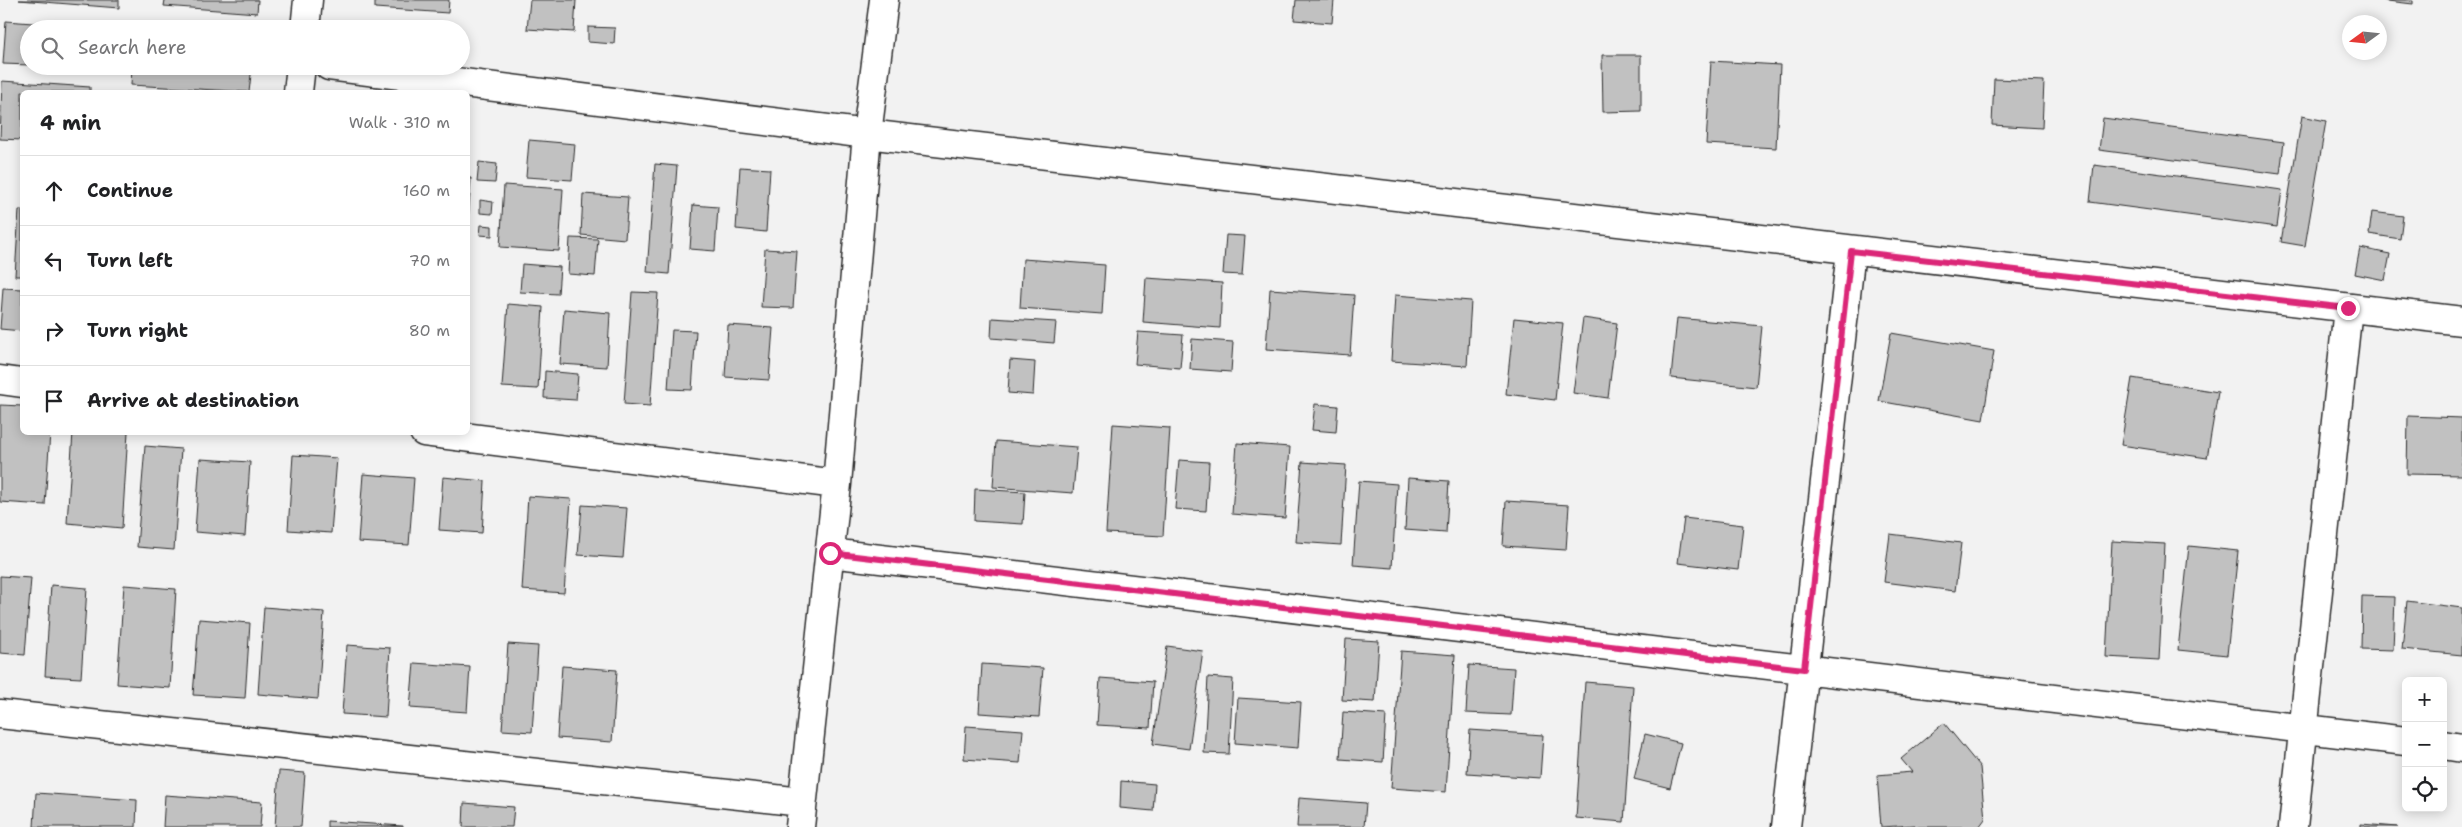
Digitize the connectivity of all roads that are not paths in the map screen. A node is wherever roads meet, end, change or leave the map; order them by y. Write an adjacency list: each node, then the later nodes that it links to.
1 (308, 0): 3 (street)
2 (884, 0): 7 (street)
3 (306, 20)
4 (300, 75): 6 (street)
5 (400, 75): 7 (street)
6 (298, 90)
7 (867, 134): 8 (street); 14 (street)
8 (1851, 251): 9 (street); 16 (street)
9 (2348, 308): 10 (street); 18 (street)
10 (2462, 321)
11 (0, 380): 12 (street)
12 (20, 383)
13 (448, 435): 14 (street)
14 (837, 484): 15 (street)
15 (830, 553): 16 (street); 22 (street)
16 (1804, 669): 18 (street); 23 (street)
17 (0, 714): 22 (street)
18 (2303, 728): 19 (street); 24 (street)
19 (2402, 740)
20 (2447, 746): 21 (street)
21 (2462, 748)
22 (801, 815)
23 (1786, 827)
24 (2293, 827)

